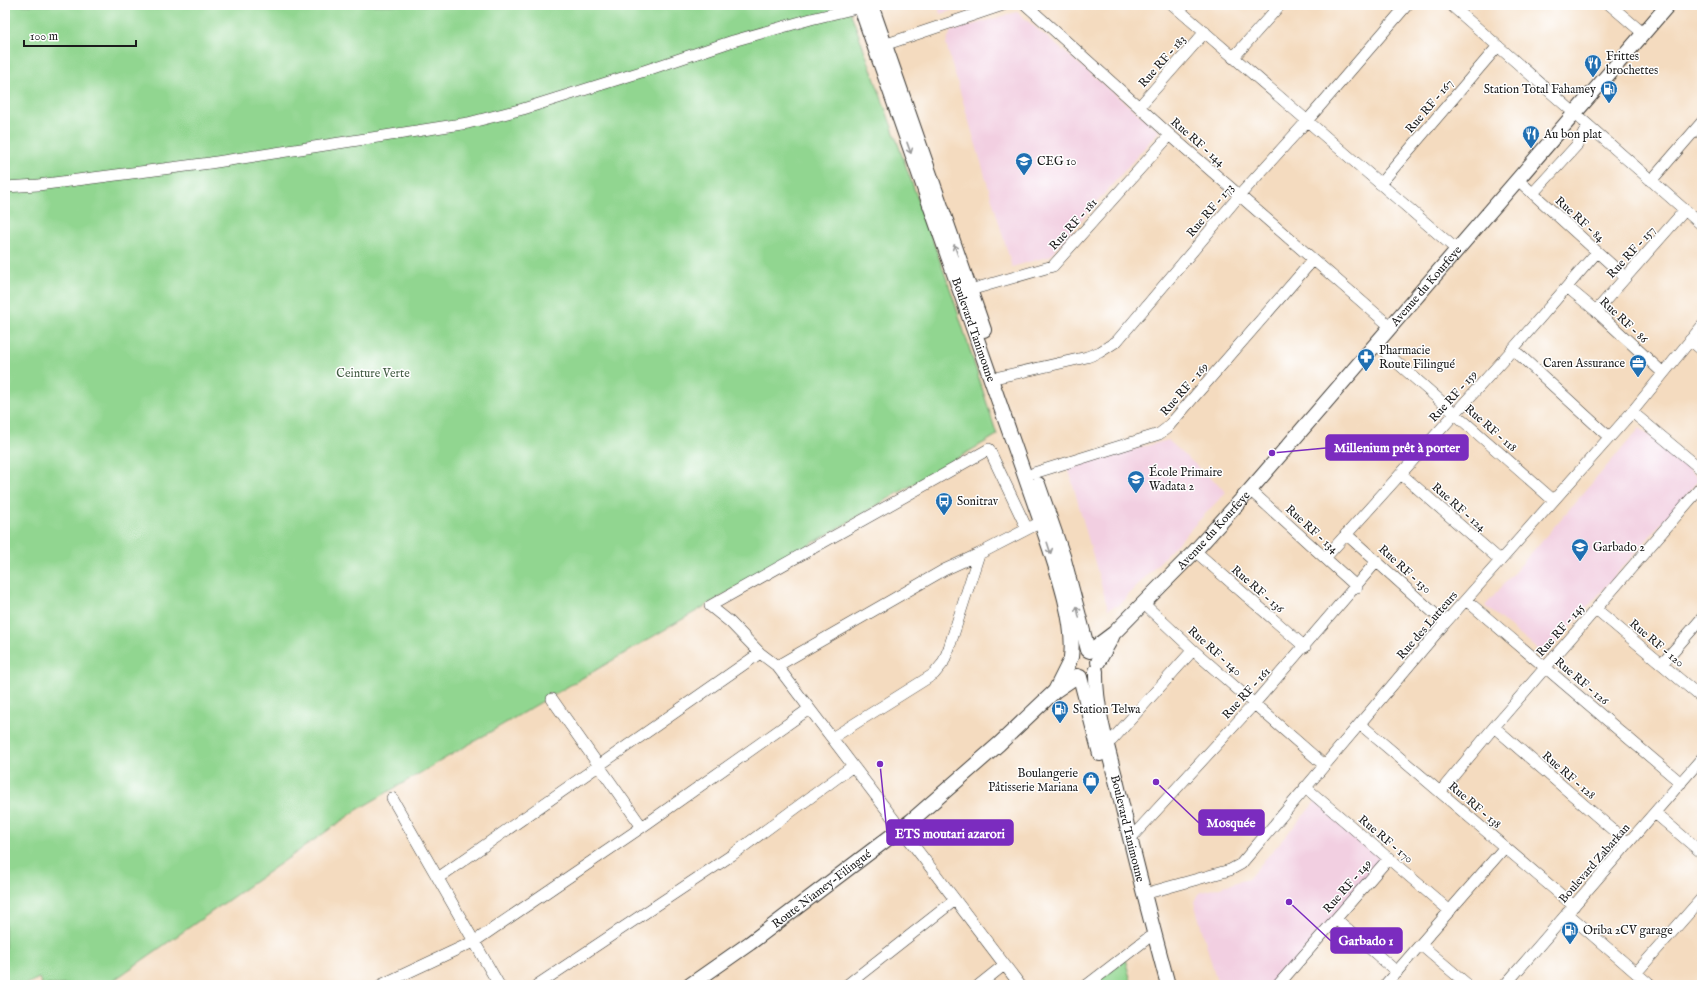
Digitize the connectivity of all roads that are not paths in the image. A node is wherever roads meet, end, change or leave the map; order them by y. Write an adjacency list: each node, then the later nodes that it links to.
1 (1003, 5): 13 (street)
2 (1026, 5): 15 (street, Rue RF - 144)
3 (1173, 5): 10 (street)
4 (1280, 5): 14 (street)
5 (1407, 5): 17 (street, Rue RF - 173)
6 (1451, 5): 12 (street)
7 (1610, 5): 11 (street)
8 (1668, 5): 11 (main road, Avenue du Kourfeye)
9 (865, 6): 13 (main road, Boulevard Tanimoune); 24 (street)
10 (1205, 32): 14 (street); 15 (street, Rue RF - 183)
11 (1644, 34): 16 (main road, Avenue du Kourfeye)
12 (1498, 46): 16 (street); 23 (street, Rue RF - 167)
13 (877, 48): 34 (main road, Boulevard Tanimoune, one-way to 13); 36 (main road, Boulevard Tanimoune, one-way to 36)
14 (1233, 58): 17 (street)
15 (1139, 107): 20 (street, Rue RF - 144)
16 (1575, 114): 19 (street); 21 (main road, Avenue du Kourfeye)
17 (1307, 121): 23 (street); 26 (street, Rue RF - 173)
18 (1702, 122): 22 (street)
19 (1587, 125): 22 (street); 25 (street)
20 (1170, 135): 26 (street, Rue RF - 144); 34 (street, Rue RF - 181)
21 (1518, 180): 25 (street, Rue RF - 84); 29 (main road, Avenue du Kourfeye)
22 (1651, 181): 27 (street)
23 (1380, 184): 29 (street)
24 (5, 187)
25 (1533, 194): 30 (street, Rue RF - 84)
26 (1239, 196): 31 (street, Rue RF - 144); 44 (street, Rue RF - 173)
27 (1685, 210): 28 (street); 32 (street, Rue RF - 157)
28 (1702, 225)
29 (1457, 250): 38 (main road, Avenue du Kourfeye)
30 (1597, 252): 32 (street, Rue RF - 84); 33 (street, Rue RF - 159)
31 (1313, 260): 38 (street, Rue RF - 144); 49 (street, Rue RF - 169)
32 (1625, 277): 35 (street, Rue RF - 157)
33 (1567, 287): 35 (street, Rue RF - 86); 41 (street, Rue RF - 159)
34 (970, 290): 36 (main road, Boulevard Tanimoune)
35 (1596, 311): 43 (street, Rue RF - 86)
36 (973, 316): 44 (main road, Boulevard Tanimoune); 54 (main road, Boulevard Tanimoune)
37 (1702, 326): 39 (street, Rue des Lutteurs)
38 (1391, 327): 40 (main road, Avenue du Kourfeye)
39 (1690, 340): 42 (street); 43 (street, Rue des Lutteurs)
40 (1376, 344): 46 (street, Rue RF - 118); 52 (main road, Avenue du Kourfeye)
41 (1513, 349): 46 (street, Rue RF - 159); 47 (street)
42 (1702, 350)
43 (1663, 373): 45 (street, Rue des Lutteurs)
44 (1000, 377): 49 (main road, Boulevard Tanimoune)
45 (1632, 412): 47 (street, Rue des Lutteurs); 48 (street)
46 (1455, 414): 50 (street, Rue RF - 159); 53 (street, Rue RF - 118)
47 (1609, 437): 53 (street, Rue des Lutteurs)
48 (1702, 470)
49 (1034, 473): 70 (main road, Boulevard Tanimoune, one-way to 49)
50 (1401, 474): 56 (street, Rue RF - 159); 60 (street, Rue RF - 124)
51 (1702, 486): 65 (street, Rue RF - 145)
52 (1250, 490): 57 (main road, Avenue du Kourfeye); 59 (street, Rue RF - 134)
53 (1553, 500): 60 (street, Rue des Lutteurs)
54 (1041, 522): 55 (street); 73 (main road, Boulevard Tanimoune, one-way to 73)
55 (1027, 529): 58 (street); 72 (street)
56 (1346, 534): 59 (street, Rue RF - 159); 61 (street, Rue RF - 130)
57 (1195, 551): 64 (main road, Avenue du Kourfeye); 69 (street, Rue RF - 136)
58 (979, 554): 75 (street); 87 (street)
59 (1325, 558): 62 (street, Rue RF - 134)
60 (1500, 560): 63 (street, Rue des Lutteurs)
61 (1377, 562): 62 (street, Rue RF - 161); 67 (street, Rue RF - 130)
62 (1357, 587): 69 (street, Rue RF - 161)
63 (1466, 600): 67 (street, Rue des Lutteurs); 77 (street, Rue RF - 126)
64 (1144, 604): 68 (main road, Avenue du Kourfeye); 71 (street, Rue RF - 140)
65 (1596, 609): 74 (street, Rue RF - 120); 77 (street, Rue RF - 145)
66 (1702, 618): 74 (street)
67 (1445, 623): 85 (street, Rue des Lutteurs)
68 (1114, 633): 70 (main road, Avenue du Kourfeye); 76 (main road, Avenue du Kourfeye)
69 (1305, 647): 82 (street, Rue RF - 161)
70 (1089, 650): 73 (main road); 76 (main road)
71 (1193, 650): 82 (street, Rue RF - 140); 88 (street)
72 (760, 653): 75 (street); 91 (street)
73 (1070, 660): 78 (main road); 79 (main road, Route Niamey-Filingué)
74 (1662, 664): 80 (street, Rue RF - 120)
75 (777, 666): 83 (street)
76 (1097, 667): 78 (main road); 88 (main road, Boulevard Tanimoune)
77 (1545, 667): 86 (street, Rue RF - 145); 93 (street, Rue RF - 126)
78 (1078, 677): 79 (main road, Route Niamey-Filingué); 84 (main road, Boulevard Tanimoune)
79 (1055, 691): 84 (main road); 99 (main road, Route Niamey-Filingué)
80 (1702, 698)
81 (552, 699): 91 (street)
82 (1254, 704): 90 (street, Rue RF - 140); 100 (street, Rue RF - 161)
83 (809, 709): 87 (street); 98 (street)
84 (1090, 717): 112 (main road, Boulevard Tanimoune)
85 (1360, 724): 90 (street, Rue des Lutteurs); 95 (street, Rue RF - 138)
86 (1494, 727): 95 (street, Rue RF - 145); 101 (street, Rue RF - 128)
87 (832, 738): 92 (street)
88 (1107, 743): 100 (main road, Boulevard Tanimoune)
89 (1702, 758): 93 (street, Boulevard Zabarkan)
90 (1324, 765): 94 (street, Rue des Lutteurs)
91 (599, 766): 98 (street); 105 (street)
92 (853, 766): 99 (street); 120 (street)
93 (1681, 783): 97 (street, Boulevard Zabarkan)
94 (1305, 787): 104 (street, Rue RF - 170); 106 (street, Rue des Lutteurs)
95 (1440, 792): 102 (street, Rue RF - 138)
96 (392, 798): 105 (street)
97 (1655, 813): 101 (street, Boulevard Zabarkan); 103 (street)
98 (642, 827): 113 (street)
99 (901, 829): 108 (street); 121 (main road, Route Niamey-Filingué)
100 (1130, 839): 106 (main road, Boulevard Tanimoune)
101 (1628, 843): 109 (street, Boulevard Zabarkan)
102 (1505, 848): 109 (street, Rue RF - 138); 110 (street)
103 (1702, 853)
104 (1389, 858): 110 (street, Rue RF - 170); 111 (street, Rue RF - 149)
105 (438, 878): 113 (street)
106 (1144, 894): 127 (main road, Boulevard Tanimoune)
107 (1702, 898): 117 (street)
108 (955, 900): 115 (street); 122 (street)
109 (1571, 909): 117 (street, Rue RF - 138); 131 (street, Boulevard Zabarkan)
110 (1450, 911): 114 (street)
111 (1336, 919): 116 (street); 128 (street, Rue RF - 149)
112 (1148, 938): 125 (street); 126 (main road, Boulevard Tanimoune)
113 (475, 941): 118 (street); 119 (street)
114 (1421, 945): 116 (street); 130 (street)
115 (1004, 965): 123 (street); 124 (street)
116 (1397, 972): 129 (street)
117 (1636, 973): 132 (street, Rue RF - 138)
118 (381, 985)
119 (499, 985)
120 (537, 985)
121 (690, 985)
122 (847, 985)
123 (978, 985)
124 (1020, 985)
125 (1087, 985)
126 (1160, 985)
127 (1168, 985)
128 (1278, 985)
129 (1385, 985)
130 (1468, 985)
131 (1506, 985)
132 (1650, 985)

